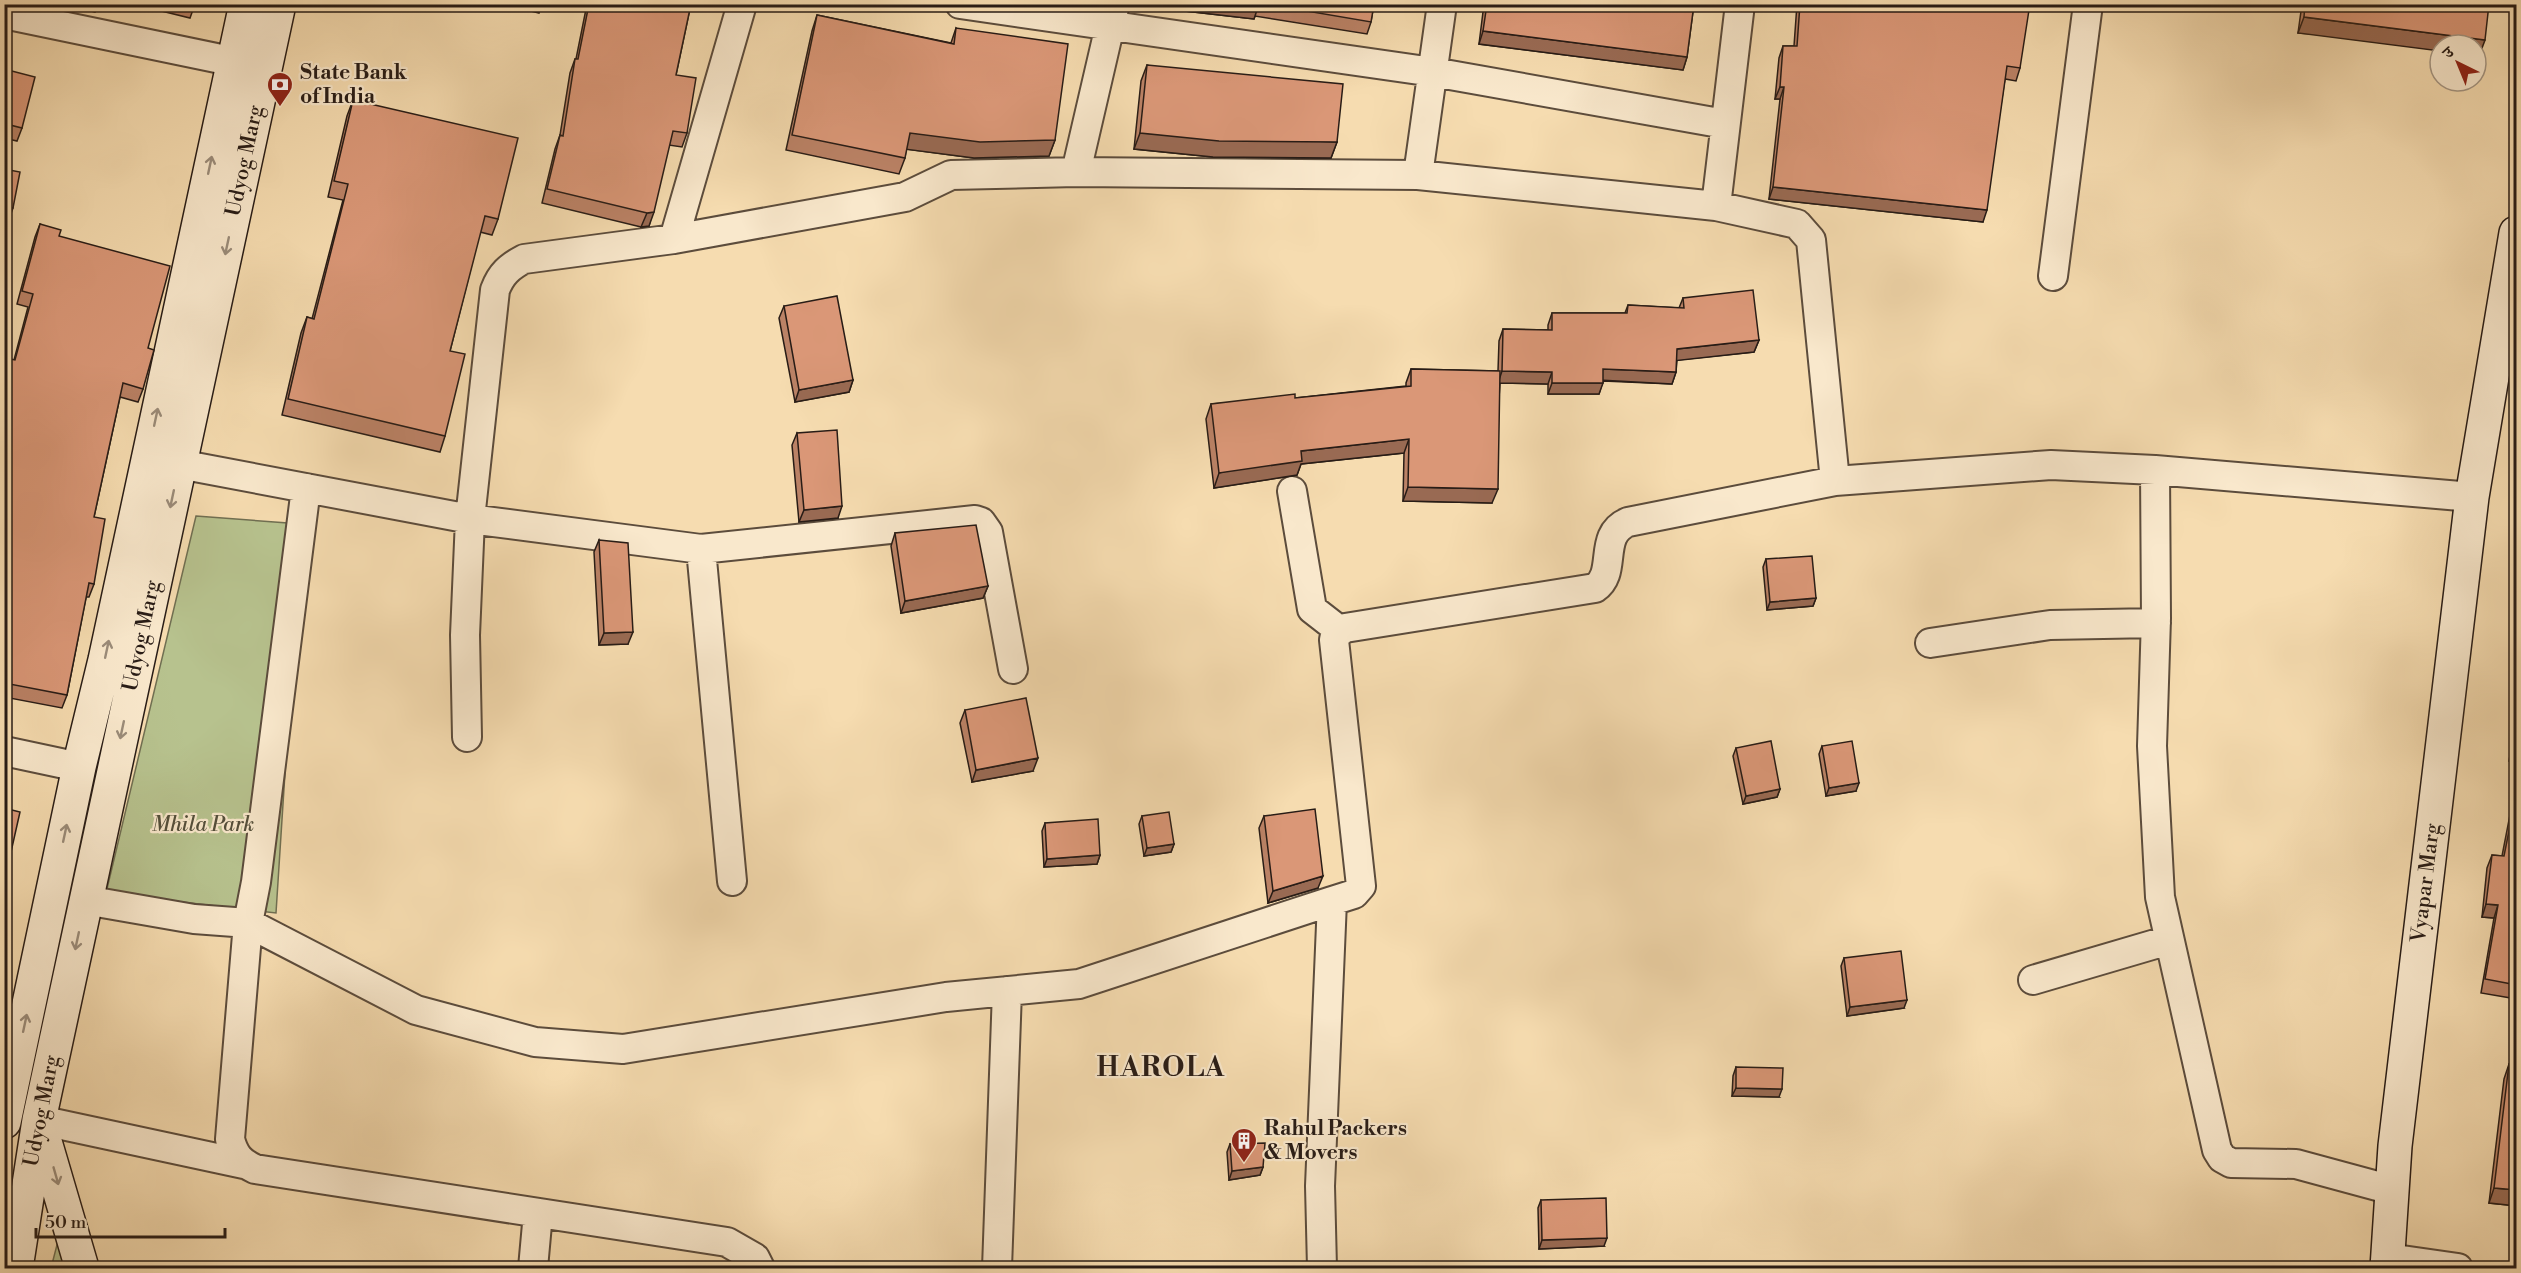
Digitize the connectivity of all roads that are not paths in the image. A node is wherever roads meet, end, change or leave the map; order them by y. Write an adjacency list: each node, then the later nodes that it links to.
1 (246, 4): 10 (street, Udyog Marg)
2 (279, 4): 11 (street, Udyog Marg)
3 (742, 4): 18 (street)
4 (960, 4): 9 (street)
5 (1442, 4): 12 (street)
6 (1740, 4): 13 (street)
7 (2088, 4): 19 (street)
8 (4, 14): 10 (street)
9 (1113, 16): 12 (street); 14 (street)
10 (232, 61): 11 (street); 34 (street, Udyog Marg, one-way to 10)
11 (266, 68): 20 (street, Udyog Marg, one-way to 20)
12 (1433, 72): 13 (street); 15 (street)
13 (1725, 124): 16 (street)
14 (1076, 172): 15 (street); 18 (street)
15 (1418, 175): 16 (street)
16 (1716, 206): 22 (street)
17 (2517, 233): 25 (street, Vyapar Marg)
18 (674, 239): 26 (street)
19 (2053, 276)
20 (179, 464): 23 (street); 36 (street, Udyog Marg, one-way to 36)
21 (2155, 470): 22 (street); 25 (street); 28 (street)
22 (1835, 481): 29 (street)
23 (306, 488): 26 (street); 38 (street)
24 (1292, 491): 29 (street)
25 (2472, 497): 45 (street, Vyapar Marg)
26 (470, 519): 27 (street); 32 (street)
27 (701, 549): 31 (street); 35 (street)
28 (2156, 623): 30 (street); 39 (street)
29 (1340, 630): 37 (street)
30 (1930, 643)
31 (1013, 669)
32 (467, 737)
33 (4, 751): 34 (street)
34 (79, 767): 43 (street, Udyog Marg, one-way to 34)
35 (732, 880)
36 (85, 900): 38 (street); 42 (street, Udyog Marg, one-way to 42)
37 (1332, 901): 41 (street); 53 (street)
38 (248, 923): 41 (street); 44 (street)
39 (2169, 940): 40 (street); 45 (street)
40 (2033, 980)
41 (1007, 991): 52 (street)
42 (39, 1120): 44 (street); 48 (street, Udyog Marg); 49 (street, one-way to 49)
43 (4, 1122)
44 (244, 1164): 46 (street)
45 (2392, 1190): 47 (street, Vyapar Marg)
46 (538, 1213): 50 (street); 51 (street)
47 (2387, 1263): 54 (street)
48 (16, 1269)
49 (82, 1269)
50 (533, 1269)
51 (760, 1269)
52 (997, 1269)
53 (1322, 1269)
54 (2458, 1269)

